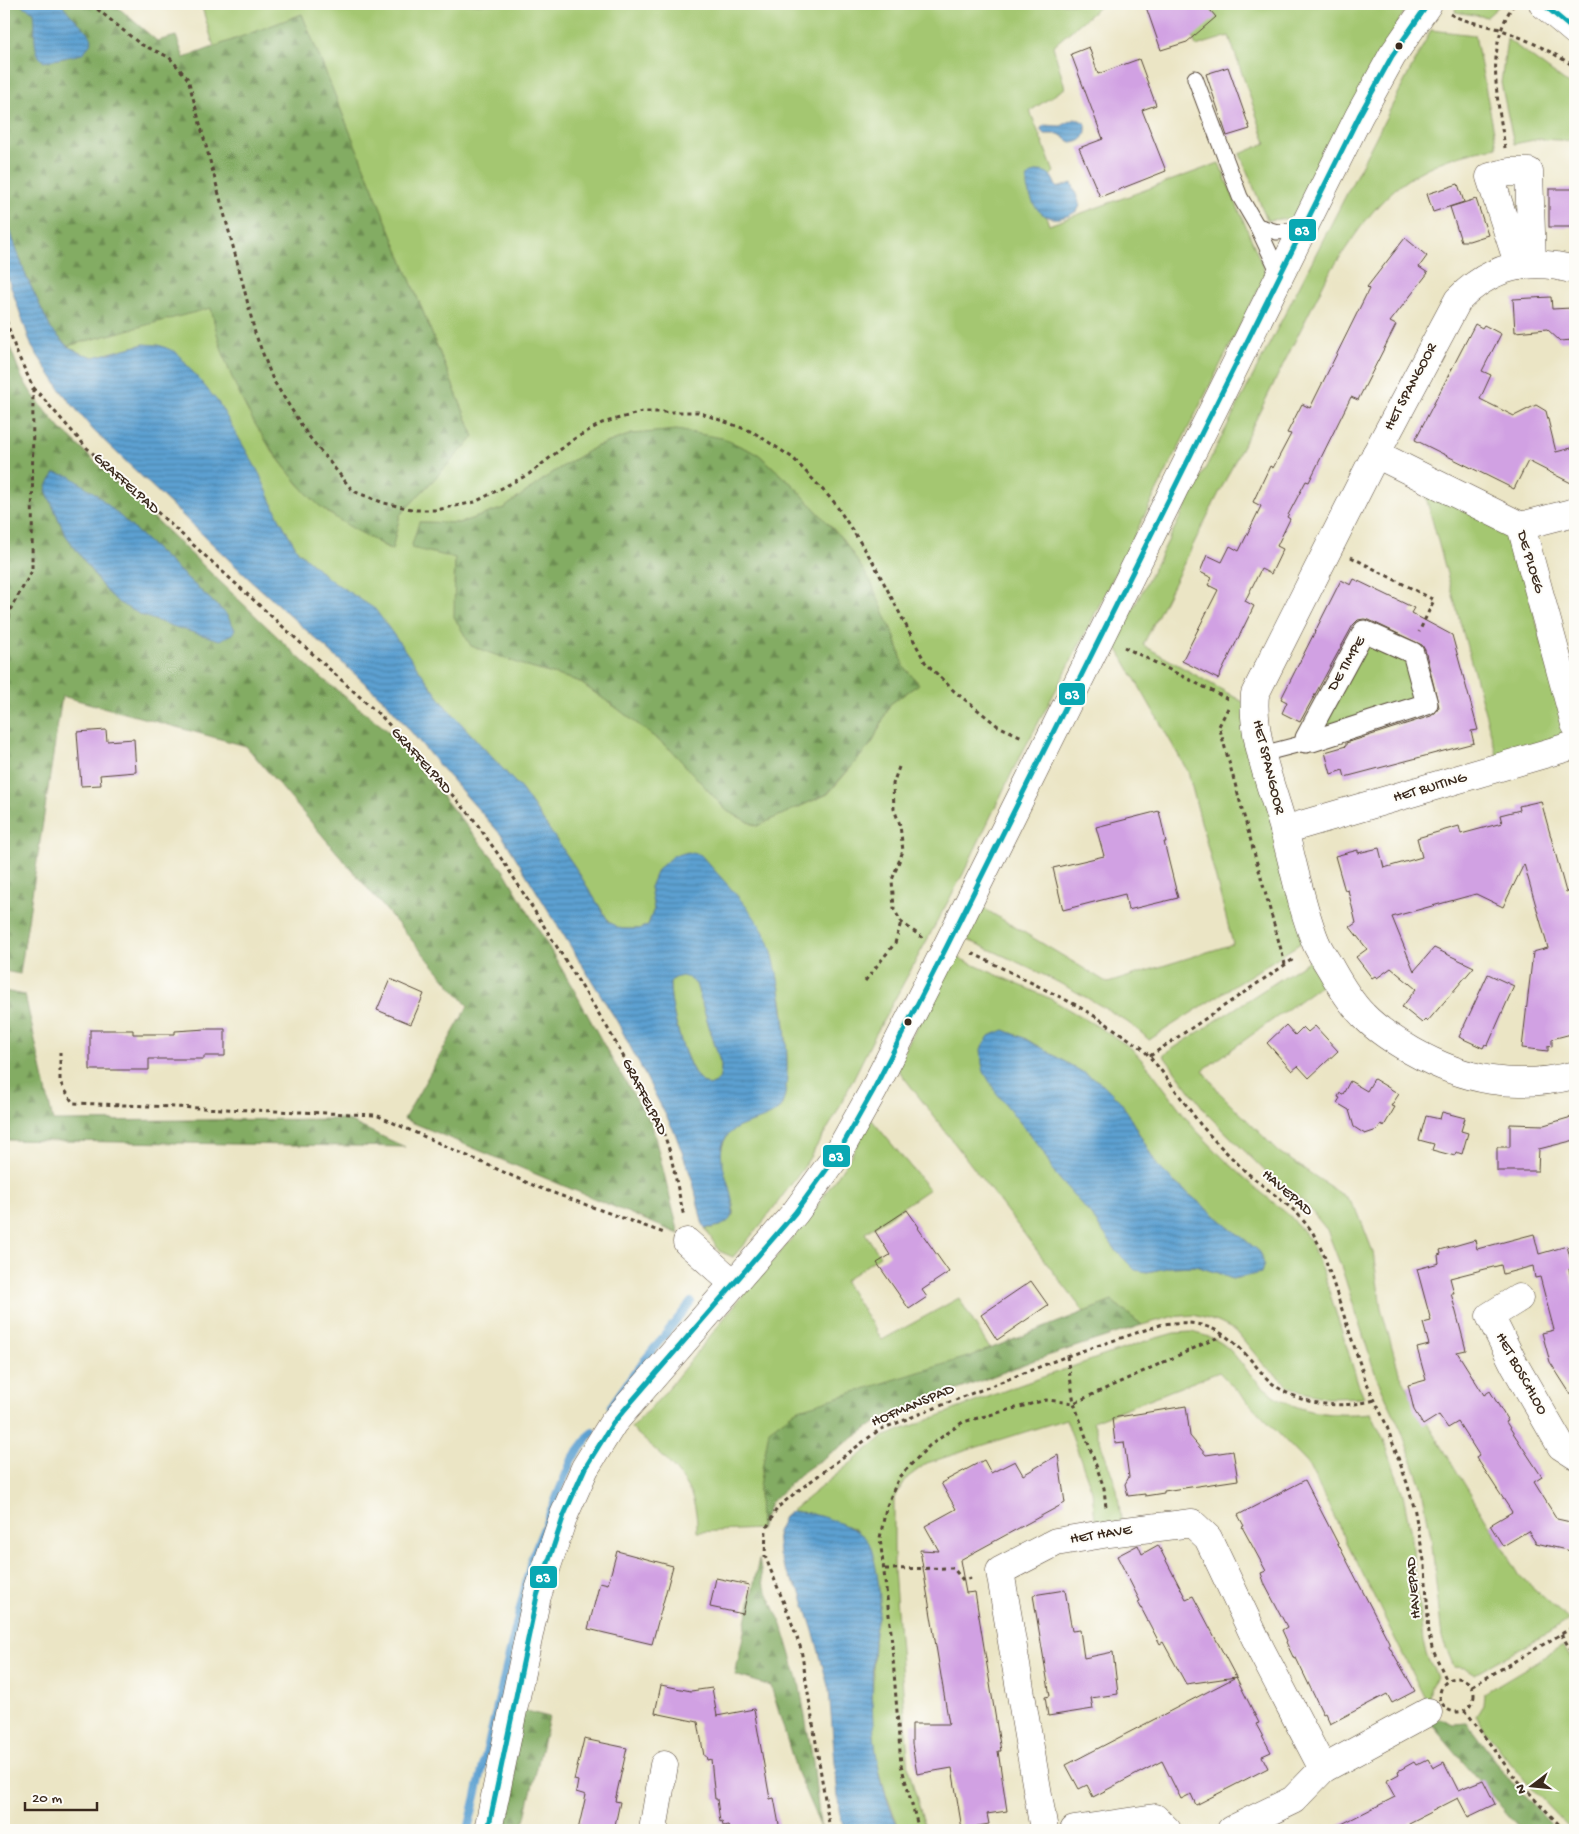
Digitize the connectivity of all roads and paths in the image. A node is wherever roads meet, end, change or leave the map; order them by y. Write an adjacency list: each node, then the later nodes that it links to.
1 (91, 4): 27 (path)
2 (1514, 4): 5 (path)
3 (1543, 4): 6 (street)
4 (1437, 8): 5 (path); 11 (street)
5 (1501, 29): 7 (path); 9 (path)
6 (1575, 31)
7 (1575, 67)
8 (1194, 78): 10 (lane)
9 (1509, 172): 12 (street)
10 (1257, 226): 11 (lane); 14 (lane)
11 (1302, 230): 14 (street)
12 (1526, 264): 13 (street, HET SPANGOOR); 17 (street, HET SPANGOOR)
13 (1575, 270)
14 (1280, 275): 21 (street)
15 (4, 313): 16 (path, GRAFFELPAD)
16 (33, 387): 23 (path); 39 (path, GRAFFELPAD)
17 (1376, 454): 19 (street, DE PLOEG); 20 (street, HET SPANGOOR)
18 (1575, 512): 19 (street)
19 (1521, 526): 24 (street, DE PLOEG)
20 (1330, 546): 22 (path); 28 (street, HET SPANGOOR)
21 (1102, 634): 27 (street); 34 (path)
22 (1411, 651): 25 (street, DE TIMPE); 25 (street)
23 (4, 658)
24 (1575, 724)
25 (1309, 742): 28 (lane)
26 (1575, 745): 30 (street, HET BUITING)
27 (1046, 747): 33 (street)
28 (1262, 754): 30 (street, HET SPANGOOR)
29 (899, 766): 31 (path)
30 (1284, 830): 32 (street, HET SPANGOOR)
31 (901, 922): 33 (path, HAVEPAD); 35 (path)
32 (1316, 944): 34 (path); 38 (street, HET SPANGOOR)
33 (948, 946): 37 (path, HAVEPAD); 40 (street)
34 (1285, 964): 37 (path)
35 (865, 981)
36 (60, 1052): 39 (path)
37 (1150, 1056): 44 (path, HAVEPAD)
38 (1575, 1075)
39 (687, 1242): 40 (street)
40 (733, 1283): 59 (street)
41 (1519, 1298): 46 (street, HET BOSCHLOO)
42 (1224, 1334): 43 (path, HOFMANSPAD); 44 (path, HOFMANSPAD); 45 (path)
43 (1067, 1356): 45 (path); 61 (path, HOFMANSPAD)
44 (1375, 1400): 53 (path, HAVEPAD)
45 (1074, 1403): 47 (path); 48 (path)
46 (1575, 1456)
47 (1110, 1533): 49 (street, HET HAVE); 58 (street, HET HAVE)
48 (885, 1569): 49 (path); 62 (path)
49 (1000, 1570): 63 (street)
50 (1575, 1626): 51 (path)
51 (1561, 1634): 52 (path); 54 (path)
52 (1575, 1657)
53 (1447, 1680): 54 (path); 55 (path)
54 (1472, 1686): 55 (path)
55 (1465, 1710): 67 (path)
56 (1428, 1712): 58 (street)
57 (664, 1765): 60 (street)
58 (1323, 1769): 66 (street)
59 (488, 1830)
60 (653, 1830)
61 (830, 1830)
62 (919, 1830)
63 (1044, 1830)
64 (1074, 1830): 65 (street)
65 (1166, 1830)
66 (1231, 1830)
67 (1564, 1830)

